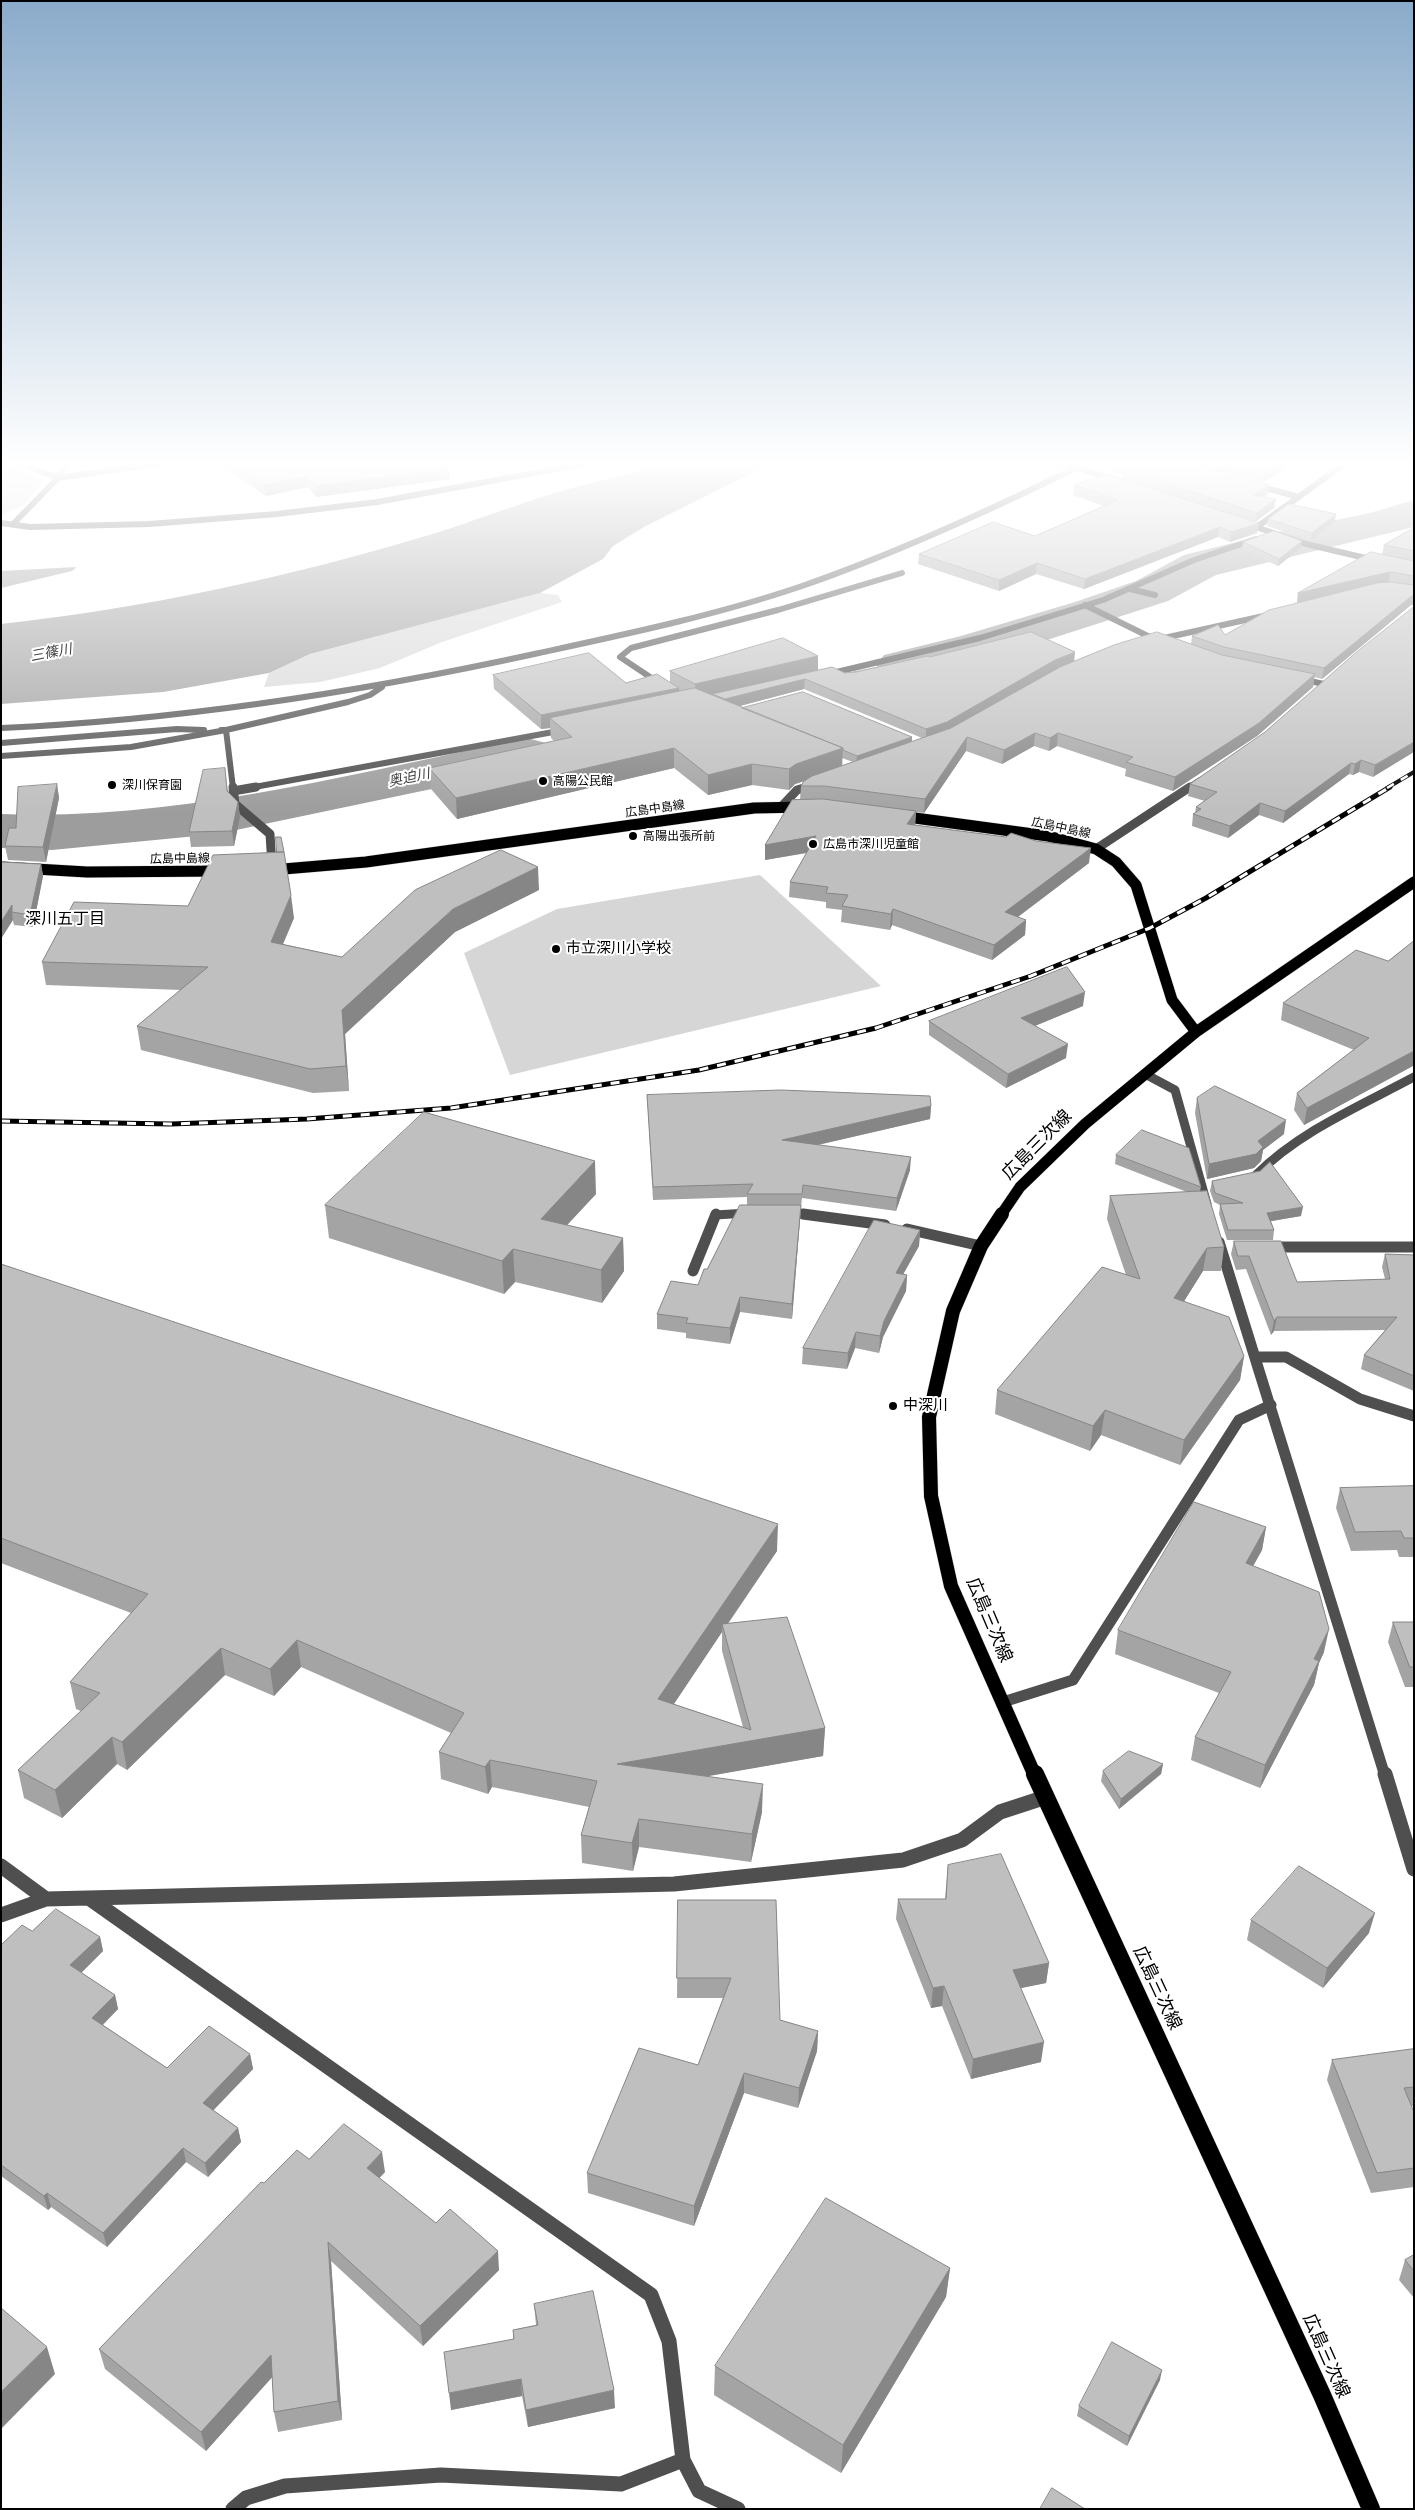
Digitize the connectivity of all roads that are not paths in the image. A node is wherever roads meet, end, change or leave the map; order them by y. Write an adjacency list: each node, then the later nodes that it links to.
1 (821, 579): 15 (street)
2 (881, 579): 16 (street)
3 (1152, 579): 4 (street)
4 (1130, 589): 5 (street); 6 (street)
5 (1155, 595)
6 (1085, 605): 8 (street); 10 (street)
7 (1277, 613): 10 (street)
8 (1017, 626): 9 (street); 13 (street)
9 (1033, 633)
10 (1155, 640): 11 (street); 12 (street)
11 (1146, 642)
12 (1171, 646)
13 (818, 676)
14 (1296, 678): 17 (street)
15 (387, 684): 18 (street); 20 (street)
16 (666, 687)
17 (1317, 690)
18 (1, 728)
19 (576, 728): 25 (street)
20 (226, 730): 21 (street); 22 (street); 25 (street)
21 (1, 743)
22 (1, 756)
23 (1211, 772): 29 (street)
24 (822, 781): 26 (street)
25 (233, 791): 31 (street)
26 (781, 807): 27 (main road, 広島中島線); 31 (main road, 広島中島線)
27 (815, 807)
28 (889, 815): 29 (main road, 広島中島線)
29 (1096, 848): 34 (main road, 広島中島線)
30 (1, 868): 32 (main road, 広島中島線)
31 (267, 870)
32 (234, 871)
33 (1414, 882): 34 (main road, 広島三次線)
34 (1196, 1032): 35 (main road, 広島三次線)
35 (1147, 1074): 39 (street); 42 (main road, 広島三次線)
36 (1414, 1077): 37 (street)
37 (1248, 1176)
38 (781, 1212): 42 (street)
39 (1210, 1212)
40 (762, 1213): 45 (street)
41 (1216, 1230): 46 (street)
42 (981, 1246): 49 (main road, 広島三次線)
43 (1260, 1247): 44 (street)
44 (1414, 1247)
45 (693, 1271)
46 (1256, 1357): 47 (street); 48 (street)
47 (1271, 1406): 49 (street); 52 (street)
48 (1414, 1416)
49 (1002, 1702): 50 (main road, 広島三次線)
50 (1046, 1797): 53 (street); 59 (main road, 広島三次線)
51 (1, 1866): 54 (street)
52 (1414, 1869)
53 (89, 1898): 54 (street); 56 (street)
54 (46, 1899): 55 (street)
55 (1, 1915)
56 (684, 2460): 57 (street); 58 (street)
57 (233, 2509)
58 (738, 2509)
59 (1371, 2509)

